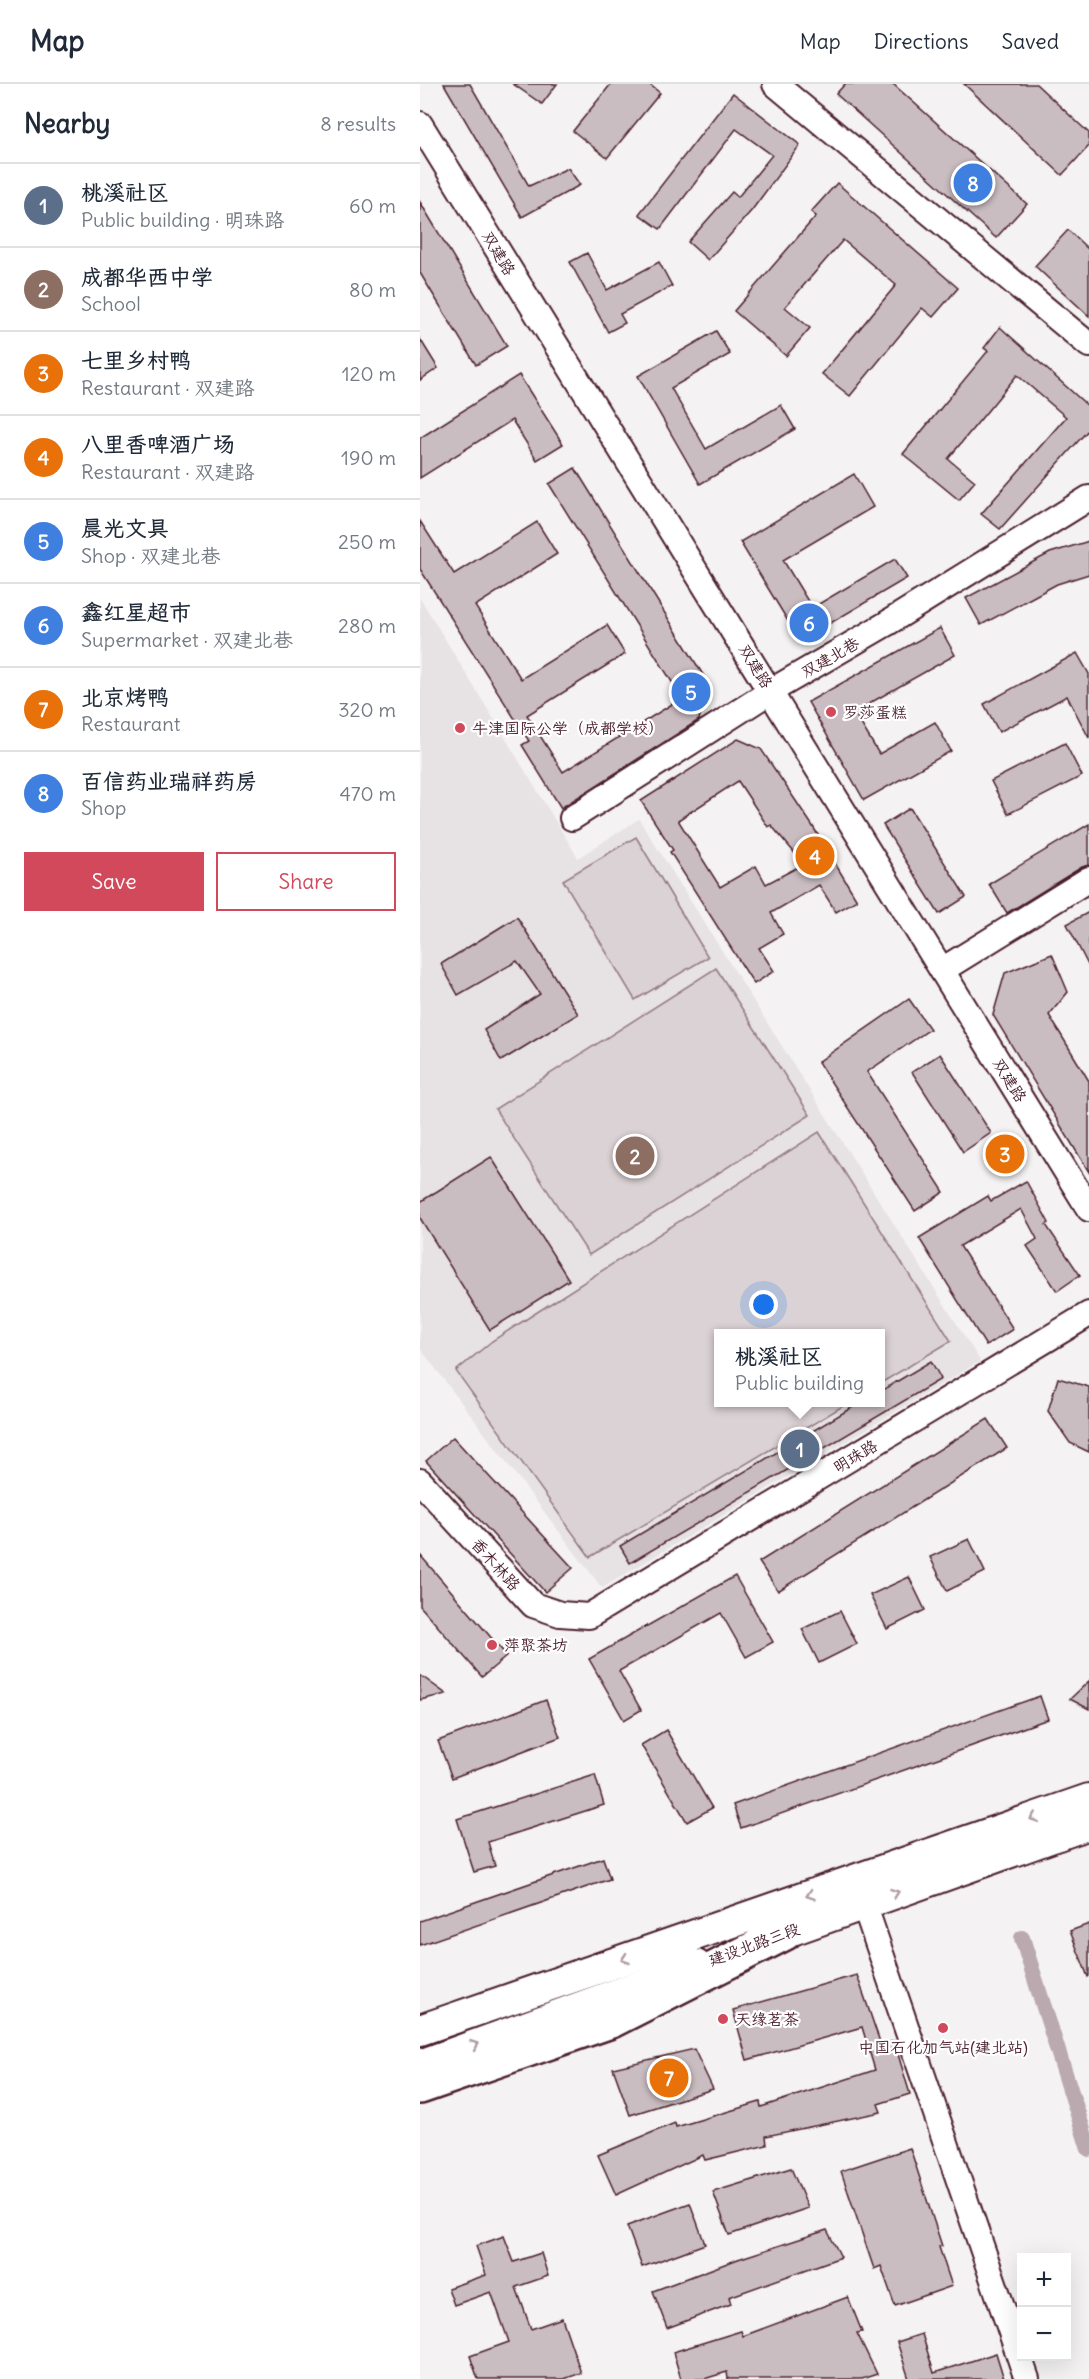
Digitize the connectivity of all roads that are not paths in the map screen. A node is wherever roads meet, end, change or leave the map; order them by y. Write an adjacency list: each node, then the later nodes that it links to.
1 (775, 84): 3 (street)
2 (420, 124): 5 (street, 双建路)
3 (1089, 345)
4 (1089, 498): 5 (street, 双建北巷)
5 (771, 691): 6 (street, 双建北巷); 8 (street, 双建路)
6 (572, 818)
7 (1089, 879): 8 (street)
8 (942, 970): 9 (street, 双建路)
9 (1089, 1209)
10 (1089, 1314): 12 (street, 明珠路)
11 (420, 1481): 12 (street, 香木林路)
12 (589, 1616)
13 (1089, 1799): 17 (main road, 建设北路三段, one-way to 17)
14 (1089, 1824): 15 (main road, 建设北路三段, one-way to 14)
15 (864, 1904): 16 (main road, 建设北路三段); 20 (street)
16 (785, 1933): 18 (main road, 建设北路三段, one-way to 16); 19 (highway)
17 (420, 2030)
18 (420, 2065)
19 (420, 2087)
20 (1028, 2379)

